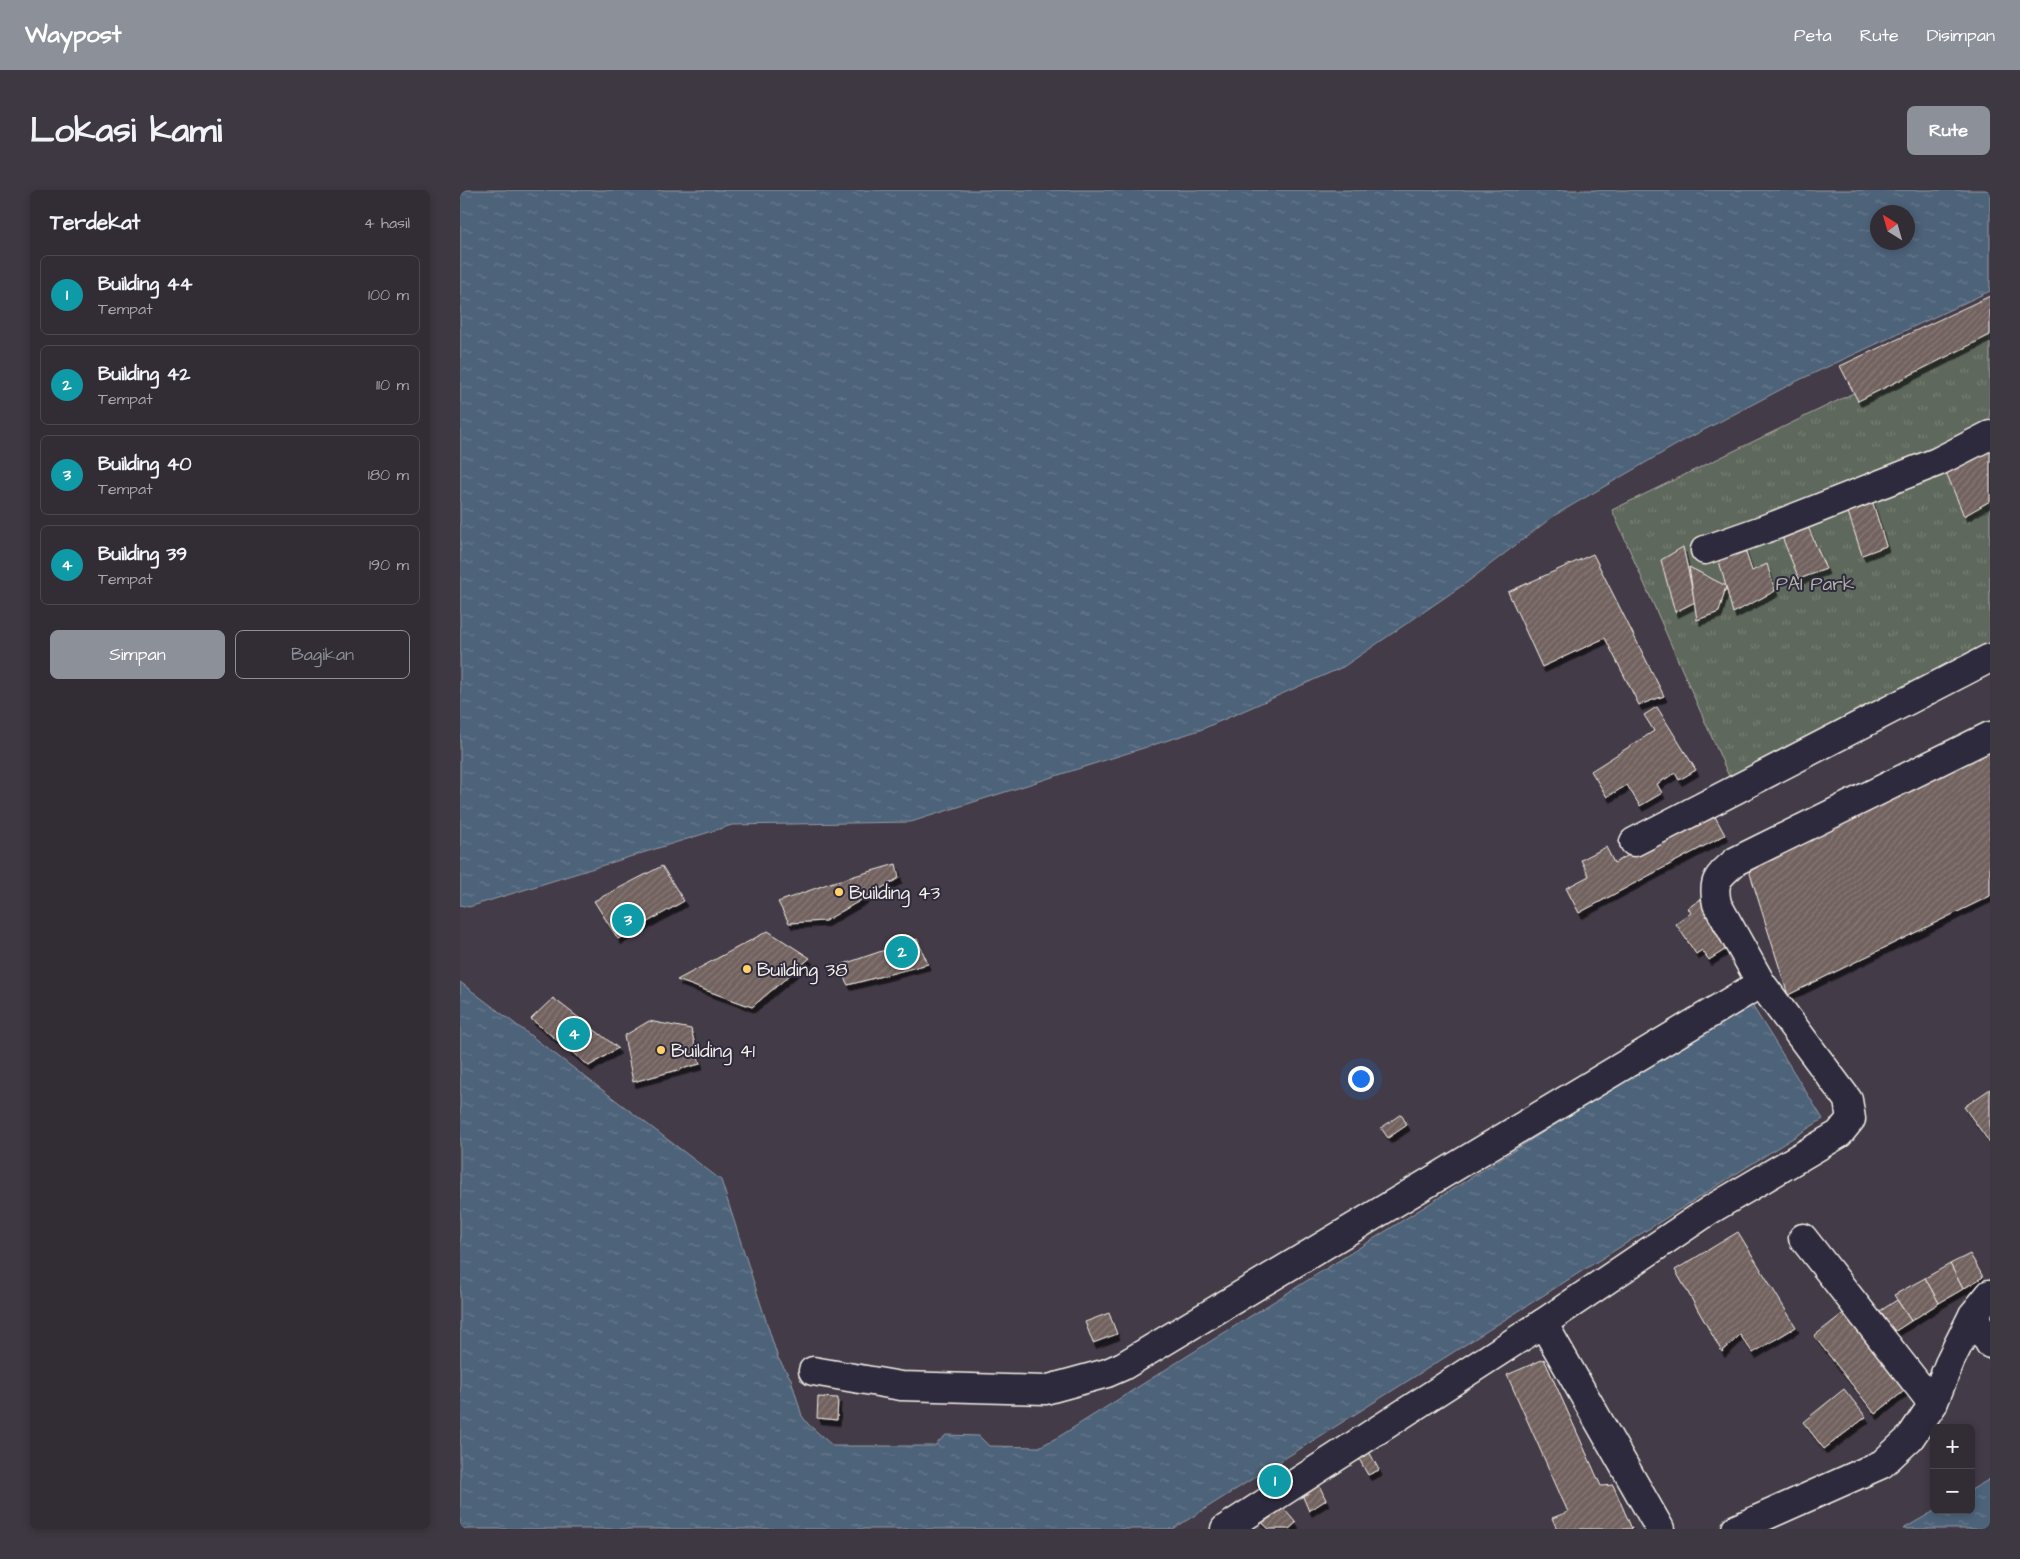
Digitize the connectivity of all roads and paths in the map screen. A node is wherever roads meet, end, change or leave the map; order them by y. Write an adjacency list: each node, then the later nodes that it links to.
1 (1990, 435): 2 (lane)
2 (1705, 550)
3 (1990, 658): 5 (lane)
4 (1990, 736): 6 (lane)
5 (1634, 842)
6 (1762, 983): 10 (lane); 12 (lane)
7 (1802, 1238): 13 (lane)
8 (1990, 1294): 9 (lane)
9 (1973, 1315): 11 (lane); 13 (lane)
10 (1543, 1322): 14 (lane); 15 (lane)
11 (1990, 1344)
12 (813, 1371)
13 (1933, 1404): 16 (lane)
14 (1237, 1525)
15 (1660, 1529)
16 (1736, 1529)

